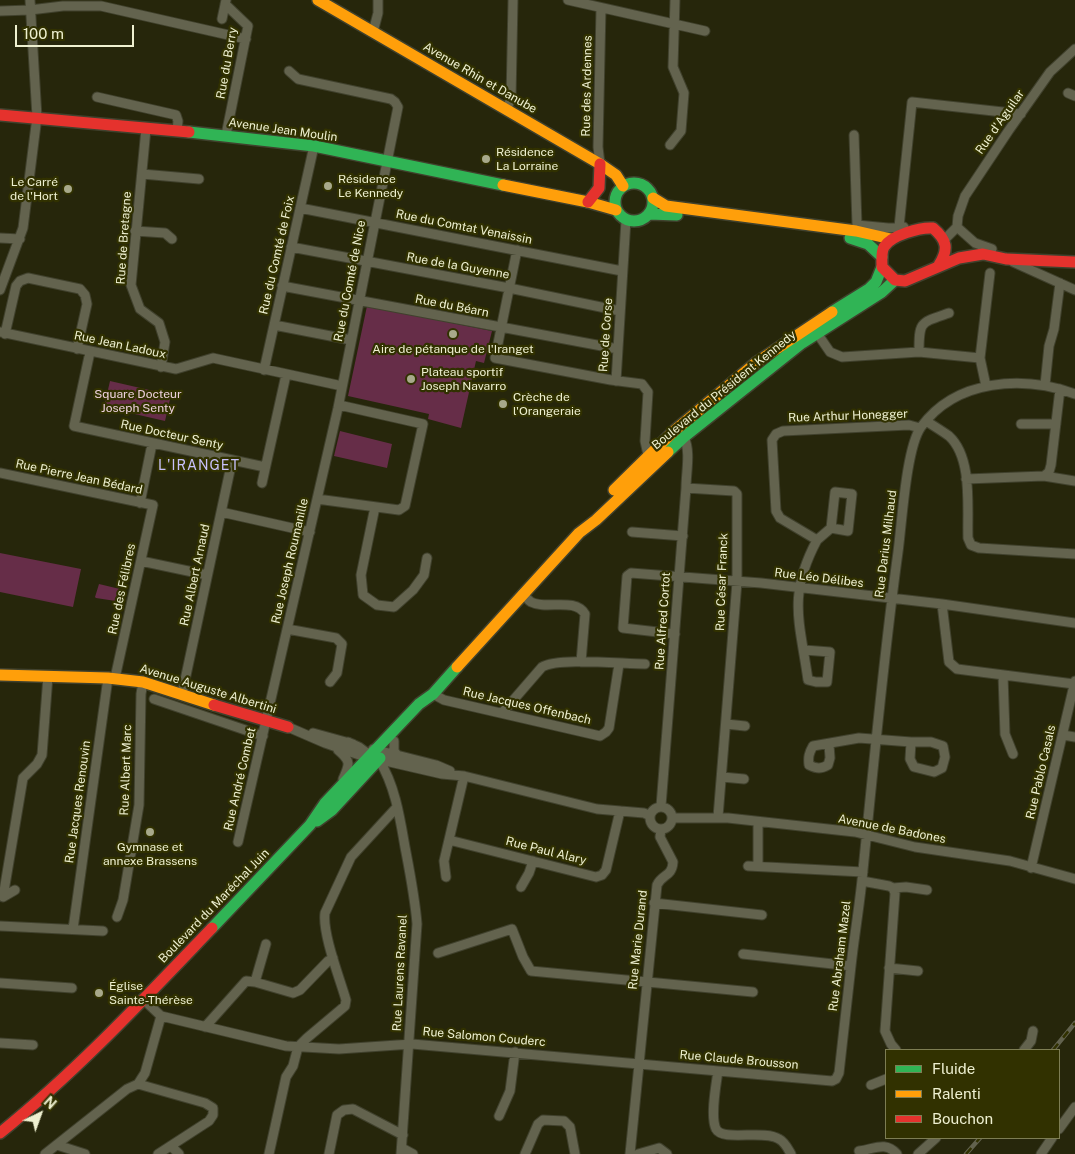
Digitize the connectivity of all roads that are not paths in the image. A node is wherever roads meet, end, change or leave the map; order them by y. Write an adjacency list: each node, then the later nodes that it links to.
1 (30, 0): 10 (street)
2 (318, 0): 14 (main road, Avenue Rhin et Danube)
3 (378, 0): 14 (street)
4 (513, 0): 20 (street)
5 (568, 0): 9 (street)
6 (675, 0): 13 (street)
7 (225, 2): 12 (street, Rue du Berry); 16 (street, Rue du Berry)
8 (64, 3): 10 (street); 16 (street)
9 (601, 8): 13 (street); 31 (street, Rue des Ardennes)
10 (30, 10): 11 (street); 23 (street)
11 (0, 11)
12 (222, 19)
13 (674, 25): 15 (street); 28 (street)
14 (373, 32): 20 (main road, Avenue Rhin et Danube)
15 (705, 32)
16 (246, 39): 26 (street, Rue du Berry)
17 (1075, 49): 21 (street, Rue d'Aguilar)
18 (288, 71): 30 (street, Rue du Comté de Nice)
19 (97, 97): 25 (street)
20 (506, 110): 31 (main road, Avenue Rhin et Danube)
21 (1021, 114): 40 (street, Rue d'Aguilar); 43 (street)
22 (0, 115): 23 (main road, Avenue Jean Moulin)
23 (37, 117): 24 (main road, Avenue Jean Moulin); 49 (street)
24 (146, 128): 25 (main road, Avenue Jean Moulin); 32 (street, Rue de Bretagne)
25 (177, 131): 26 (main road, Avenue Jean Moulin)
26 (226, 135): 29 (main road, Avenue Jean Moulin)
27 (854, 135): 44 (street)
28 (670, 145)
29 (314, 146): 30 (main road, Avenue Jean Moulin); 37 (street, Rue du Comté de Foix)
30 (386, 161): 36 (main road, Avenue Jean Moulin); 42 (street, Rue du Comté de Nice)
31 (600, 164): 34 (main road, Avenue Rhin et Danube); 36 (main road)
32 (142, 174): 33 (street); 47 (street, Rue de Bretagne)
33 (200, 179)
34 (619, 190): 35 (main road); 36 (main road, Avenue Jean Moulin); 38 (main road)
35 (653, 198): 39 (main road); 44 (main road)
36 (588, 202): 38 (main road, Avenue Jean Moulin)
37 (300, 208): 42 (street, Rue du Comtat Venaissin); 53 (street, Rue du Comté de Foix)
38 (616, 210): 41 (main road)
39 (650, 214): 41 (main road); 58 (main road)
40 (958, 216): 46 (street, Rue d'Aguilar); 52 (street, Rue d'Aguilar)
41 (626, 220): 61 (street, Rue de Corse)
42 (374, 223): 54 (street, Rue du Comtat Venaissin); 57 (street, Rue du Comté de Nice)
43 (900, 227): 44 (street); 45 (street)
44 (856, 228): 51 (main road)
45 (917, 228): 51 (main road); 52 (main road)
46 (957, 228): 52 (street); 55 (street)
47 (135, 231): 50 (street); 83 (street, Rue de Bretagne)
48 (0, 238): 49 (street)
49 (20, 239): 67 (street)
50 (172, 239)
51 (891, 239): 58 (main road)
52 (943, 240): 55 (main road); 60 (main road)
53 (291, 247): 57 (street, Rue de la Guyenne); 65 (street, Rue du Comté de Foix)
54 (517, 250): 61 (street, Rue du Comtat Venaissin); 66 (street)
55 (988, 252): 56 (main road); 59 (main road); 60 (main road)
56 (1006, 259): 59 (main road); 64 (street)
57 (366, 262): 66 (street, Rue de la Guyenne); 69 (street, Rue du Comté de Nice)
58 (882, 262): 63 (main road); 79 (main road, Boulevard du Président Kennedy)
59 (1074, 262)
60 (939, 265): 63 (main road)
61 (622, 271): 70 (street, Rue de Corse)
62 (990, 273): 82 (street)
63 (895, 280): 75 (main road, Boulevard du Président Kennedy)
64 (1060, 283): 68 (street); 90 (street)
65 (282, 286): 69 (street, Rue du Béarn); 72 (street, Rue du Comté de Foix)
66 (509, 288): 70 (street, Rue de la Guyenne); 73 (street)
67 (0, 290)
68 (1075, 290)
69 (359, 301): 73 (street, Rue du Béarn); 76 (street, Rue du Comté de Nice)
70 (620, 311): 78 (street, Rue de Corse)
71 (949, 313): 81 (street)
72 (274, 325): 76 (street); 84 (street, Rue du Comté de Foix)
73 (501, 328): 78 (street, Rue du Béarn); 86 (street)
74 (3, 333): 77 (street, Rue Jean Ladoux); 77 (street)
75 (817, 333): 81 (street); 87 (main road, Boulevard du Président Kennedy)
76 (351, 340): 88 (street, Rue du Comté de Nice)
77 (77, 349): 80 (street, Rue Jean Ladoux)
78 (618, 349): 86 (street, Rue de Corse)
79 (772, 351): 87 (main road); 92 (main road, Boulevard du Président Kennedy)
80 (90, 352): 83 (street, Rue Jean Ladoux); 99 (street, Rue Docteur Senty)
81 (919, 352): 82 (street)
82 (980, 358): 89 (street)
83 (161, 367): 84 (street, Rue Jean Ladoux)
84 (264, 370): 85 (street, Rue Jean Ladoux)
85 (286, 374): 88 (street, Rue Jean Ladoux); 102 (street)
86 (616, 381): 100 (street, Rue de Corse)
87 (754, 381): 98 (main road, Boulevard du Président Kennedy)
88 (342, 386): 94 (street, Rue du Comté de Nice)
89 (986, 386): 90 (street, Rue Darius Milhaud); 97 (street, Rue Darius Milhaud)
90 (1045, 386): 91 (street, Rue Darius Milhaud)
91 (1060, 389): 93 (street, Rue Darius Milhaud); 96 (street)
92 (718, 394): 98 (main road); 100 (main road, Boulevard du Président Kennedy)
93 (1075, 394)
94 (339, 405): 109 (street, Rue Joseph Roumanille); 112 (street)
95 (1021, 424): 96 (street)
96 (1056, 424): 104 (street)
97 (923, 425): 105 (street); 119 (street, Rue Arthur Honegger); 128 (street, Rue Darius Milhaud)
98 (684, 437): 108 (street, Rue Alfred Cortot); 117 (main road, Boulevard du Président Kennedy)
99 (152, 444): 101 (street, Rue Docteur Senty); 110 (street)
100 (648, 456): 117 (main road, Boulevard du Président Kennedy)
101 (232, 461): 102 (street, Rue Docteur Senty); 113 (street, Rue Albert Arnaud)
102 (265, 467): 107 (street)
103 (0, 473): 110 (street, Rue Pierre Jean Bédard)
104 (1044, 476): 105 (street); 106 (street)
105 (966, 480): 120 (street)
106 (1075, 481)
107 (262, 483)
108 (686, 488): 118 (street, Rue Alfred Cortot); 125 (street, Rue César Franck)
109 (317, 499): 112 (street); 115 (street, Rue Joseph Roumanille)
110 (140, 502): 111 (street, Rue Pierre Jean Bédard)
111 (153, 505): 122 (street, Rue des Félibres)
112 (375, 507): 121 (street)
113 (221, 512): 115 (street); 123 (street, Rue Albert Arnaud)
114 (831, 528): 119 (street)
115 (310, 532): 131 (street, Rue Joseph Roumanille)
116 (632, 532): 118 (street)
117 (579, 533): 127 (main road, Boulevard du Président Kennedy)
118 (682, 536): 124 (street, Rue Alfred Cortot)
119 (816, 540): 126 (street)
120 (1075, 554)
121 (427, 558)
122 (141, 561): 123 (street); 140 (street, Rue des Félibres)
123 (207, 575): 144 (street, Rue Albert Arnaud)
124 (679, 577): 125 (street, Rue Léo Délibes); 132 (street, Rue Alfred Cortot); 132 (street, Rue Léo Délibes)
125 (737, 582): 126 (street, Rue Léo Délibes); 149 (street, Rue César Franck)
126 (799, 588): 128 (street, Rue Léo Délibes); 133 (street)
127 (522, 594): 134 (street); 145 (main road, Boulevard du Président Kennedy)
128 (892, 599): 129 (street, Rue Léo Délibes); 156 (street, Rue Darius Milhaud)
129 (942, 604): 130 (street, Rue Léo Délibes); 139 (street)
130 (1075, 623)
131 (287, 629): 142 (street); 148 (street, Rue Joseph Roumanille)
132 (675, 634): 167 (street, Rue Alfred Cortot)
133 (804, 650)
134 (581, 662): 135 (street); 147 (street)
135 (619, 664): 136 (street); 147 (street, Rue Jacques Offenbach)
136 (645, 664)
137 (0, 675): 138 (main road, Avenue Auguste Albertini)
138 (48, 676): 140 (main road, Avenue Auguste Albertini); 186 (street)
139 (1003, 676): 143 (street); 161 (street)
140 (111, 678): 141 (main road, Avenue Auguste Albertini); 192 (street, Rue Jacques Renouvin)
141 (143, 682): 144 (main road, Avenue Auguste Albertini); 190 (street, Rue Albert Marc)
142 (330, 682)
143 (1075, 683): 152 (street, Rue Pablo Casals)
144 (182, 694): 148 (main road, Avenue Auguste Albertini)
145 (430, 696): 147 (street, Rue Jacques Offenbach); 162 (main road, Boulevard du Président Kennedy)
146 (154, 699): 153 (street)
147 (503, 712)
148 (266, 721): 151 (main road, Avenue Auguste Albertini); 153 (street, Rue André Combet)
149 (726, 724): 150 (street); 164 (street, Rue César Franck)
150 (746, 726)
151 (288, 727): 154 (street); 159 (street)
152 (1063, 735): 155 (street); 180 (street, Rue Pablo Casals)
153 (263, 736): 178 (street, Rue André Combet)
154 (310, 736): 158 (street); 162 (street)
155 (1075, 737)
156 (877, 739): 157 (street); 160 (street); 176 (street, Rue Darius Milhaud)
157 (911, 742): 157 (street)
158 (325, 743): 162 (street); 166 (street)
159 (351, 743): 162 (street); 162 (street)
160 (829, 744)
161 (1013, 754)
162 (384, 755): 163 (street); 166 (main road); 168 (street, Rue Laurens Ravanel); 174 (main road)
163 (464, 776): 169 (street); 177 (street)
164 (722, 777): 165 (street); 171 (street, Rue César Franck)
165 (744, 779)
166 (335, 793): 174 (main road)
167 (661, 806): 170 (street); 172 (street)
168 (398, 807): 197 (street); 211 (street, Rue Laurens Ravanel)
169 (620, 811): 170 (street); 179 (street, Rue Paul Alary)
170 (650, 816): 175 (street)
171 (718, 817): 172 (street, Avenue de Badones); 173 (street, Avenue de Badones)
172 (672, 818): 175 (street)
173 (758, 822): 176 (street, Avenue de Badones); 181 (street)
174 (310, 825): 206 (main road, Boulevard du Maréchal Juin)
175 (661, 829): 188 (street, Rue Marie Durand)
176 (867, 835): 180 (street, Avenue de Badones); 181 (street, Rue Abraham Mazel)
177 (449, 840): 179 (street, Rue Paul Alary); 182 (street)
178 (238, 842)
179 (532, 861): 184 (street)
180 (1031, 868): 183 (street, Avenue de Badones)
181 (862, 876): 185 (street); 198 (street, Rue Abraham Mazel)
182 (446, 877)
183 (1075, 879)
184 (521, 887)
185 (893, 888): 187 (street); 199 (street)
186 (15, 890)
187 (927, 890)
188 (654, 903): 189 (street); 202 (street, Rue Marie Durand)
189 (762, 914)
190 (117, 917)
191 (0, 926): 192 (street)
192 (73, 929): 193 (street)
193 (103, 931)
194 (266, 944): 201 (street)
195 (438, 953): 202 (street)
196 (743, 954): 198 (street)
197 (333, 958): 201 (street); 213 (street)
198 (851, 966): 220 (street, Rue Abraham Mazel)
199 (889, 968): 200 (street); 214 (street)
200 (918, 971)
201 (255, 982): 208 (street)
202 (646, 982): 205 (street); 217 (street, Rue Marie Durand)
203 (0, 983): 204 (street)
204 (72, 988)
205 (753, 992)
206 (143, 999): 207 (street); 218 (main road, Boulevard du Maréchal Juin)
207 (161, 1016): 208 (street, Rue Salomon Couderc); 222 (street)
208 (205, 1027): 213 (street, Rue Salomon Couderc)
209 (1033, 1032): 215 (street)
210 (0, 1042): 212 (street)
211 (409, 1044): 213 (street, Rue Salomon Couderc); 216 (street, Rue Salomon Couderc); 229 (street, Rue Laurens Ravanel)
212 (33, 1045)
213 (298, 1047): 241 (street)
214 (895, 1049)
215 (1025, 1049)
216 (515, 1052): 217 (street, Rue Salomon Couderc); 225 (street)
217 (638, 1064): 219 (street, Rue Claude Brousson); 246 (street, Rue Marie Durand)
218 (74, 1070): 226 (main road, Boulevard du Maréchal Juin); 228 (main road, Boulevard du Maréchal Juin); 232 (main road, Boulevard du Maréchal Juin)
219 (718, 1071): 220 (street, Rue Claude Brousson); 249 (street)
220 (836, 1079)
221 (885, 1079): 223 (street)
222 (138, 1084): 233 (street); 234 (street)
223 (871, 1085)
224 (1075, 1107): 227 (street)
225 (499, 1116)
226 (0, 1126)
227 (1060, 1128)
228 (0, 1133)
229 (403, 1136): 235 (street, Rue Laurens Ravanel); 242 (street)
230 (935, 1139): 251 (street)
231 (1051, 1139): 252 (street)
232 (0, 1141)
233 (57, 1144): 237 (street); 238 (street)
234 (172, 1147): 239 (street); 240 (street)
235 (402, 1151): 243 (street)
236 (865, 1152): 250 (street)
237 (45, 1154)
238 (85, 1154)
239 (158, 1154)
240 (179, 1154)
241 (269, 1154)
242 (330, 1154)
243 (413, 1154)
244 (525, 1154): 245 (street)
245 (575, 1154)
246 (630, 1154)
247 (638, 1154): 248 (street)
248 (667, 1154)
249 (791, 1154)
250 (897, 1154)
251 (918, 1154)
252 (1040, 1154)

